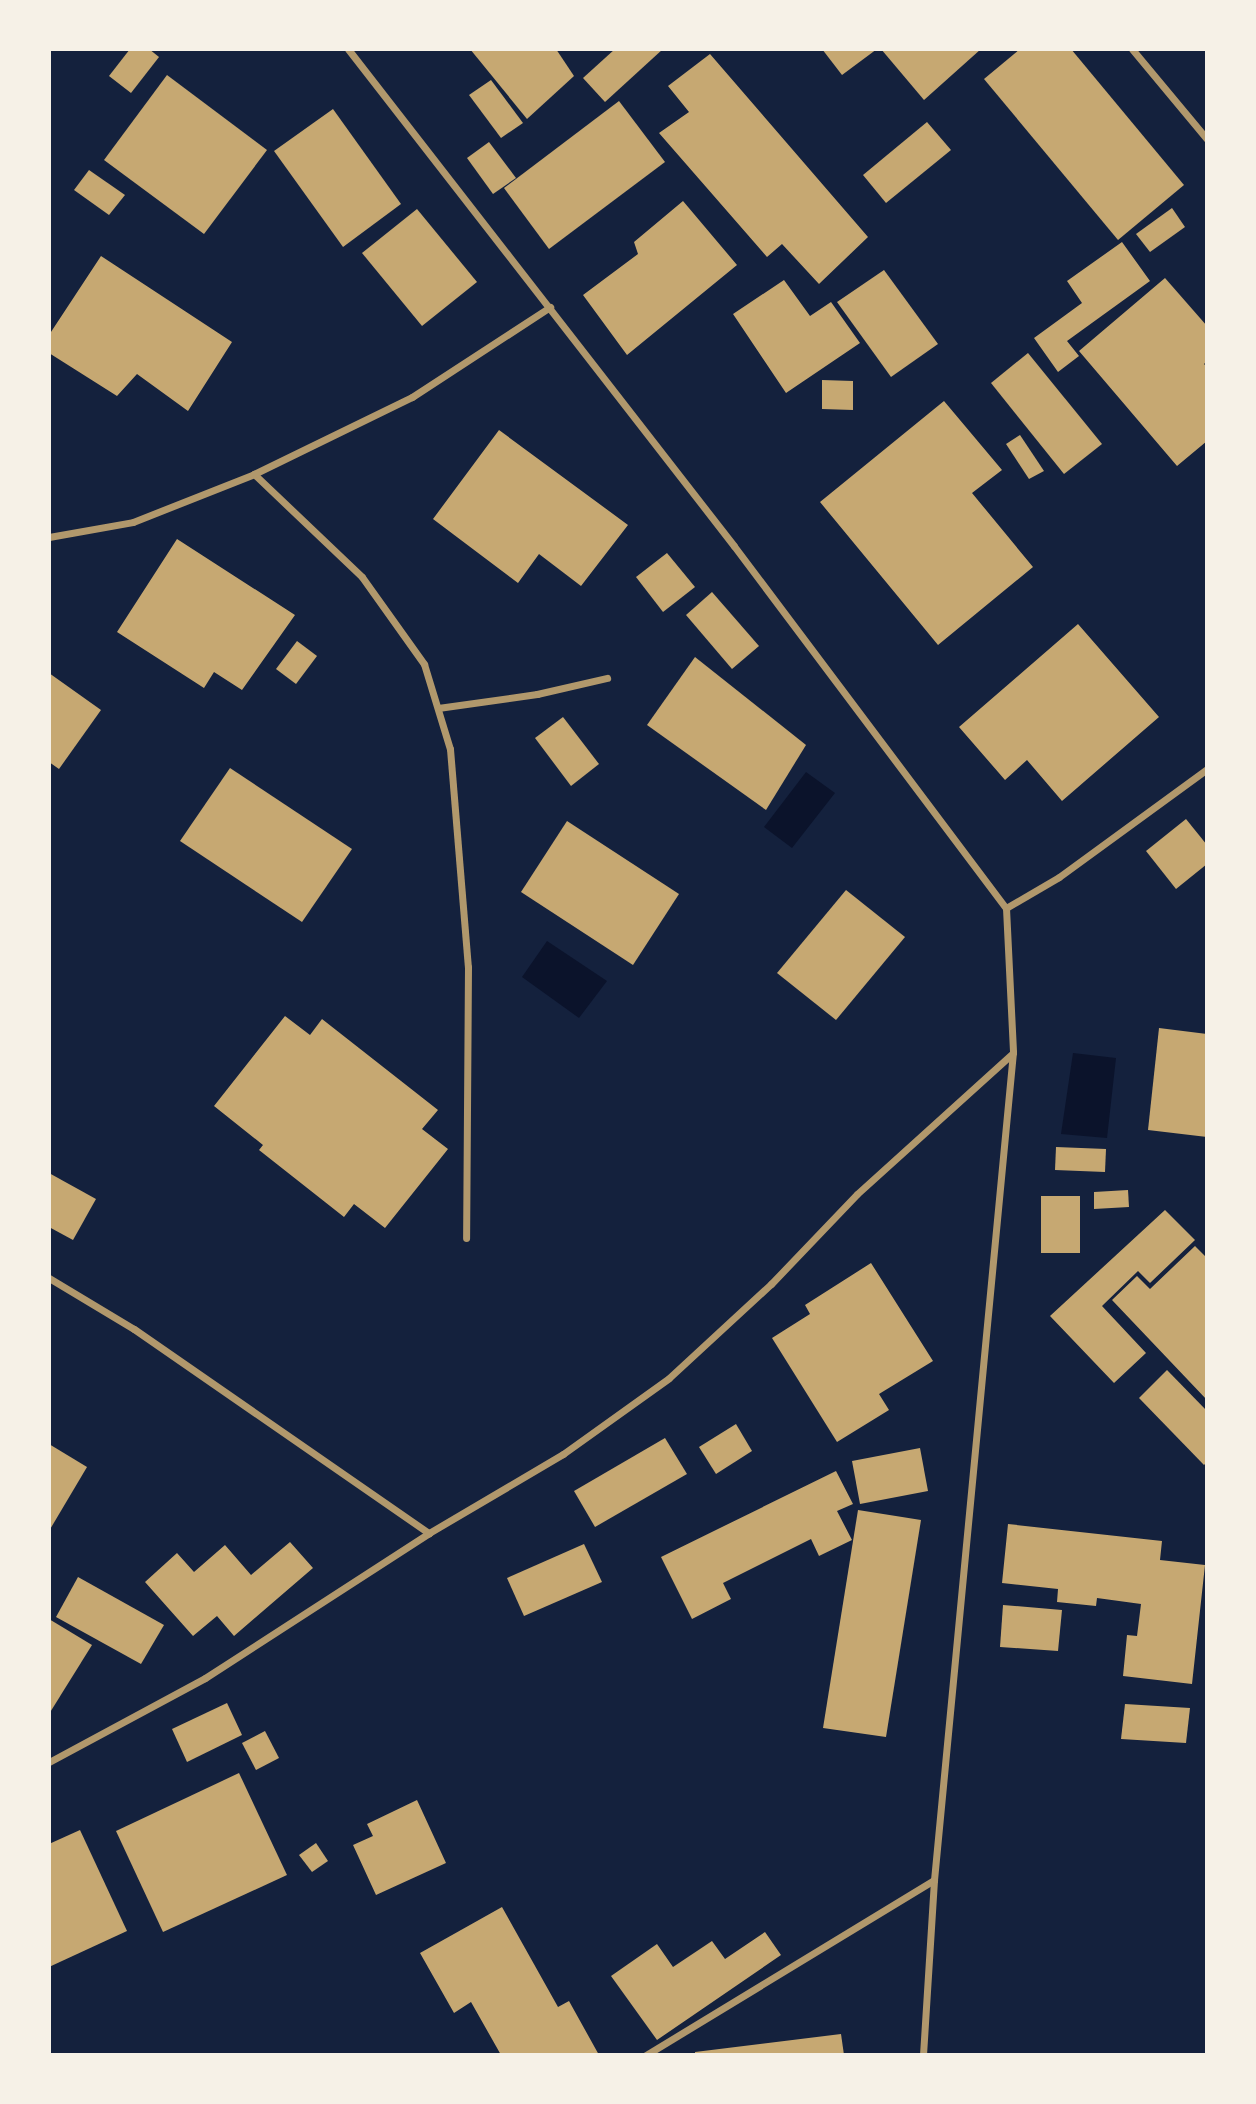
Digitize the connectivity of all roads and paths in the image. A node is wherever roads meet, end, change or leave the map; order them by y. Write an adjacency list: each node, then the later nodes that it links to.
1 (348, 49): 4 (street)
2 (1132, 49): 3 (street)
3 (1207, 139)
4 (550, 307): 5 (street); 10 (street)
5 (254, 474): 6 (street); 8 (street)
6 (49, 537)
7 (607, 678): 8 (street)
8 (438, 708): 12 (street)
9 (1207, 769): 10 (street)
10 (1006, 908): 11 (street)
11 (1013, 1052): 14 (street); 16 (street)
12 (466, 1238)
13 (49, 1278): 14 (street)
14 (429, 1533): 15 (street)
15 (49, 1762)
16 (934, 1880): 17 (street); 18 (street)
17 (646, 2055)
18 (923, 2055)

